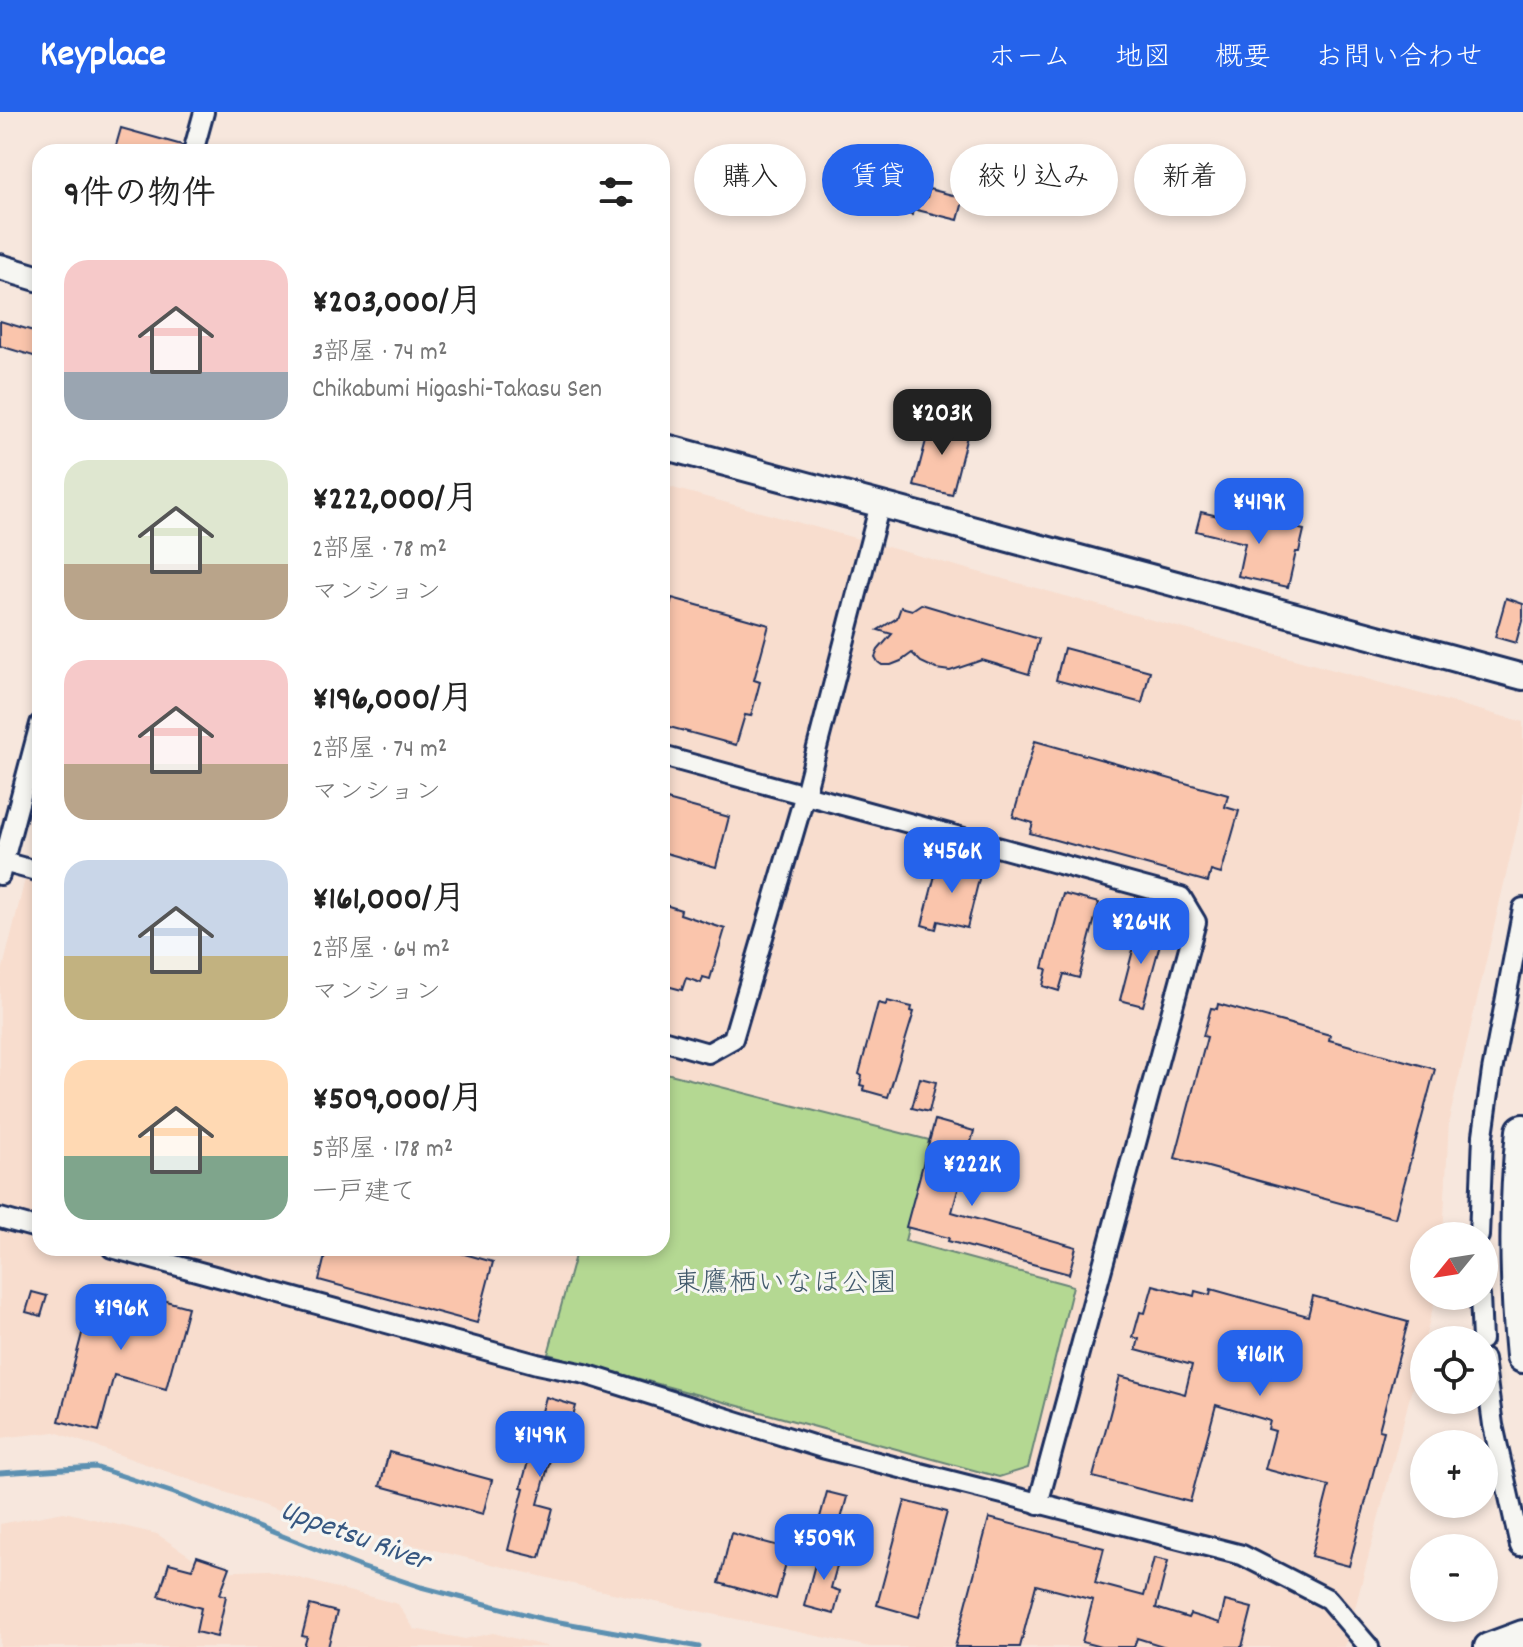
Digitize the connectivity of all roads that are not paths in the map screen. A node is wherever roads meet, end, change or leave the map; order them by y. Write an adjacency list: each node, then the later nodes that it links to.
1 (204, 112): 2 (street)
2 (195, 144)
3 (0, 267): 4 (street)
4 (32, 277)
5 (670, 448): 6 (street)
6 (880, 504): 7 (street); 10 (street)
7 (1523, 677)
8 (32, 755): 11 (street)
9 (670, 758): 10 (street)
10 (805, 794): 15 (street); 24 (street)
11 (2, 869): 12 (street)
12 (32, 871)
13 (1523, 908): 14 (street)
14 (1514, 999): 18 (street)
15 (670, 1042)
16 (1523, 1131): 21 (highway)
17 (0, 1218): 19 (street)
18 (1480, 1222)
19 (32, 1227)
20 (141, 1256): 24 (street)
21 (1523, 1356)
22 (1492, 1414): 23 (street)
23 (1516, 1499): 25 (street)
24 (1038, 1504): 27 (street)
25 (1520, 1546)
26 (1523, 1634): 28 (main road)
27 (1369, 1647)
28 (1488, 1647)

